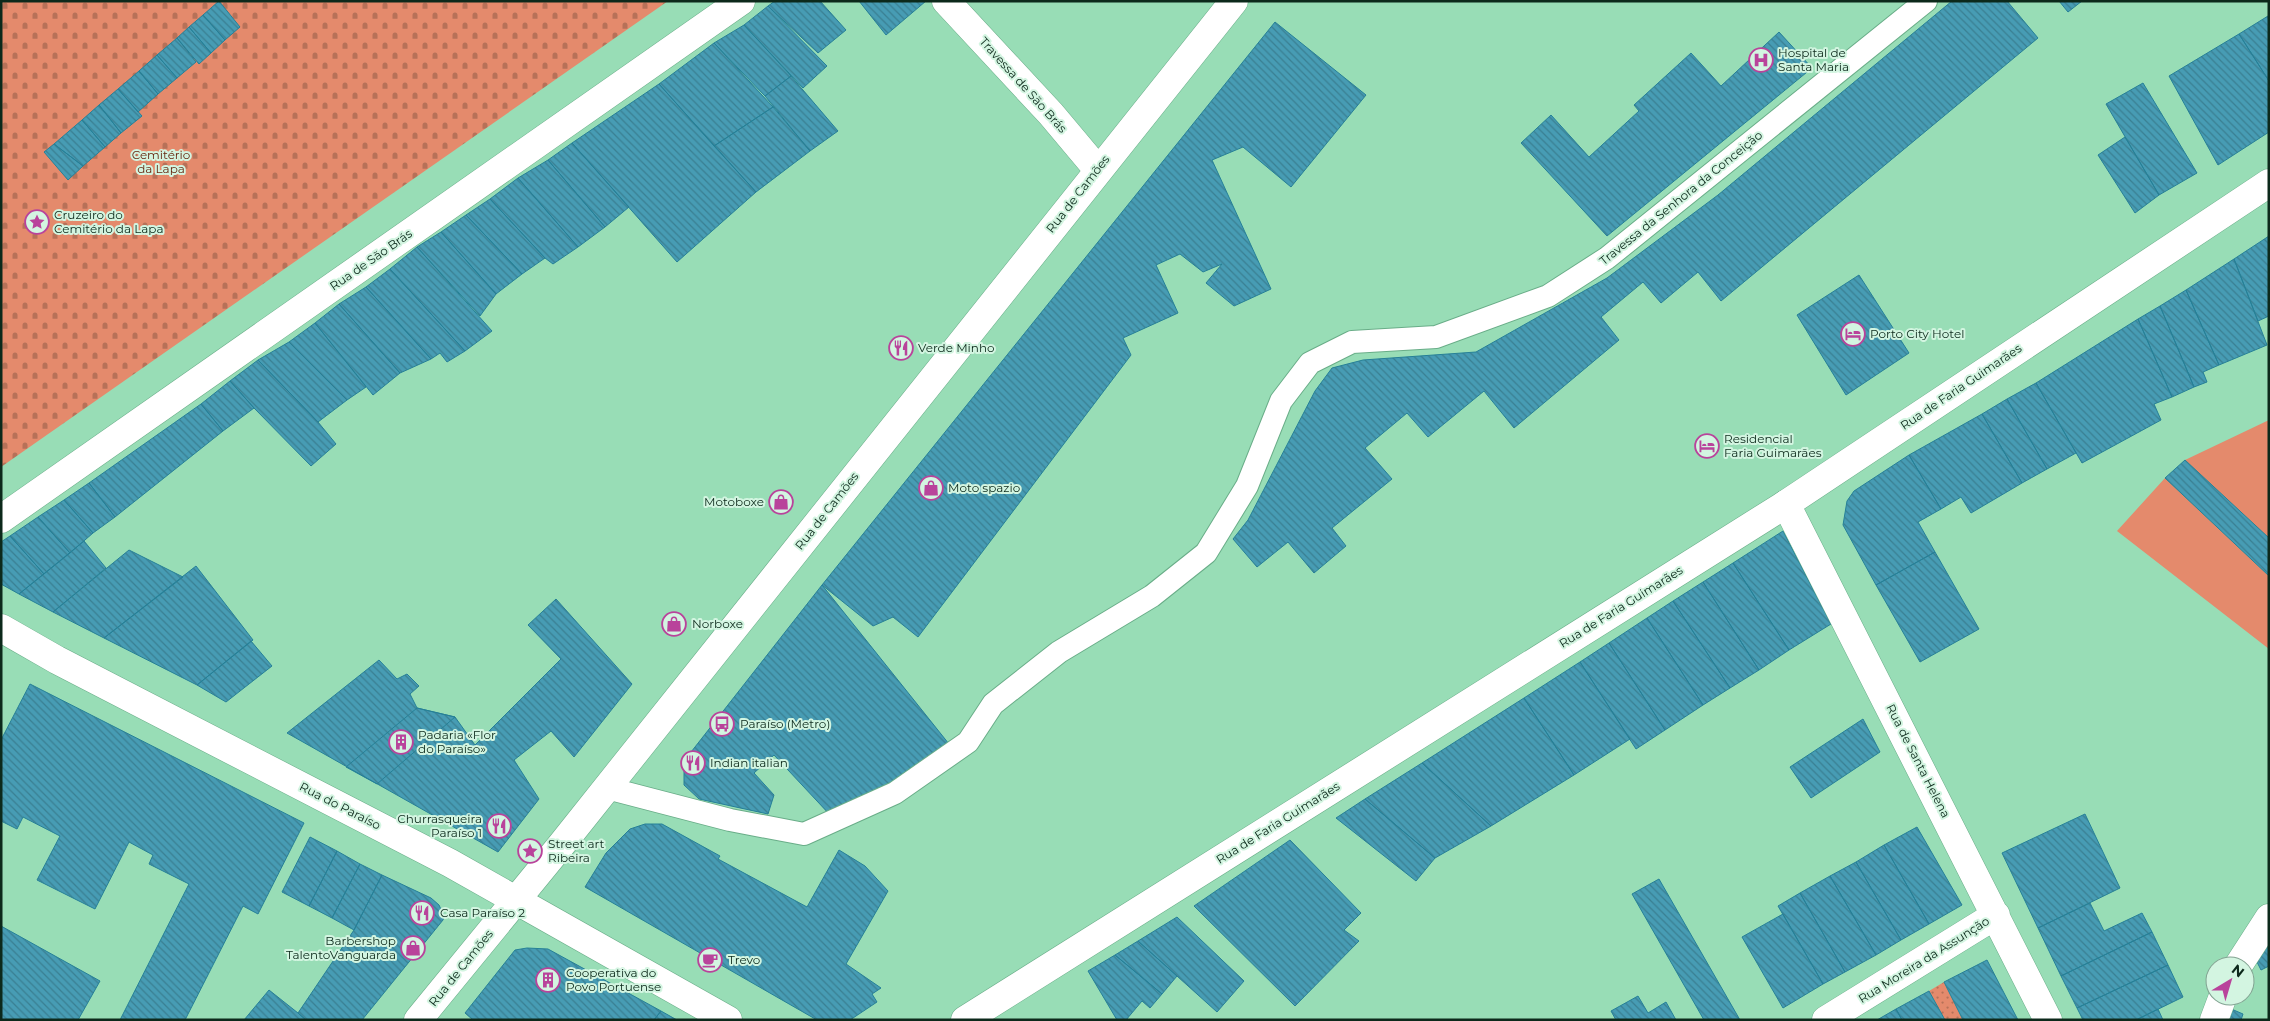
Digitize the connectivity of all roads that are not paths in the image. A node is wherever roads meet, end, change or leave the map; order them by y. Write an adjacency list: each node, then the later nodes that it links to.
1 (741, 1): 8 (main road, Rua de São Brás)
2 (946, 1): 5 (main road, Travessa de São Brás)
3 (1234, 1): 5 (main road, Rua de Camões)
4 (1926, 1): 10 (lane, Travessa da Senhora da Conceição)
5 (1098, 170): 10 (main road, Rua de Camões)
6 (2269, 183): 7 (main road, Rua de Faria Guimarães)
7 (1786, 504): 12 (main road, Rua de Santa Helena); 18 (main road, Rua de Faria Guimarães)
8 (1, 519)
9 (1, 628): 11 (main road, Rua do Paraíso)
10 (607, 788): 11 (main road, Rua de Camões)
11 (516, 899): 16 (main road, Rua de Camões); 17 (main road, Rua do Paraíso)
12 (1996, 915): 19 (main road, Rua Moreira da Assunção); 20 (main road, Rua de Santa Helena)
13 (2269, 918): 14 (main road)
14 (2244, 956)
15 (2219, 1006): 21 (main road)
16 (418, 1020)
17 (728, 1020)
18 (965, 1020)
19 (1826, 1020)
20 (2048, 1020)
21 (2214, 1020)

